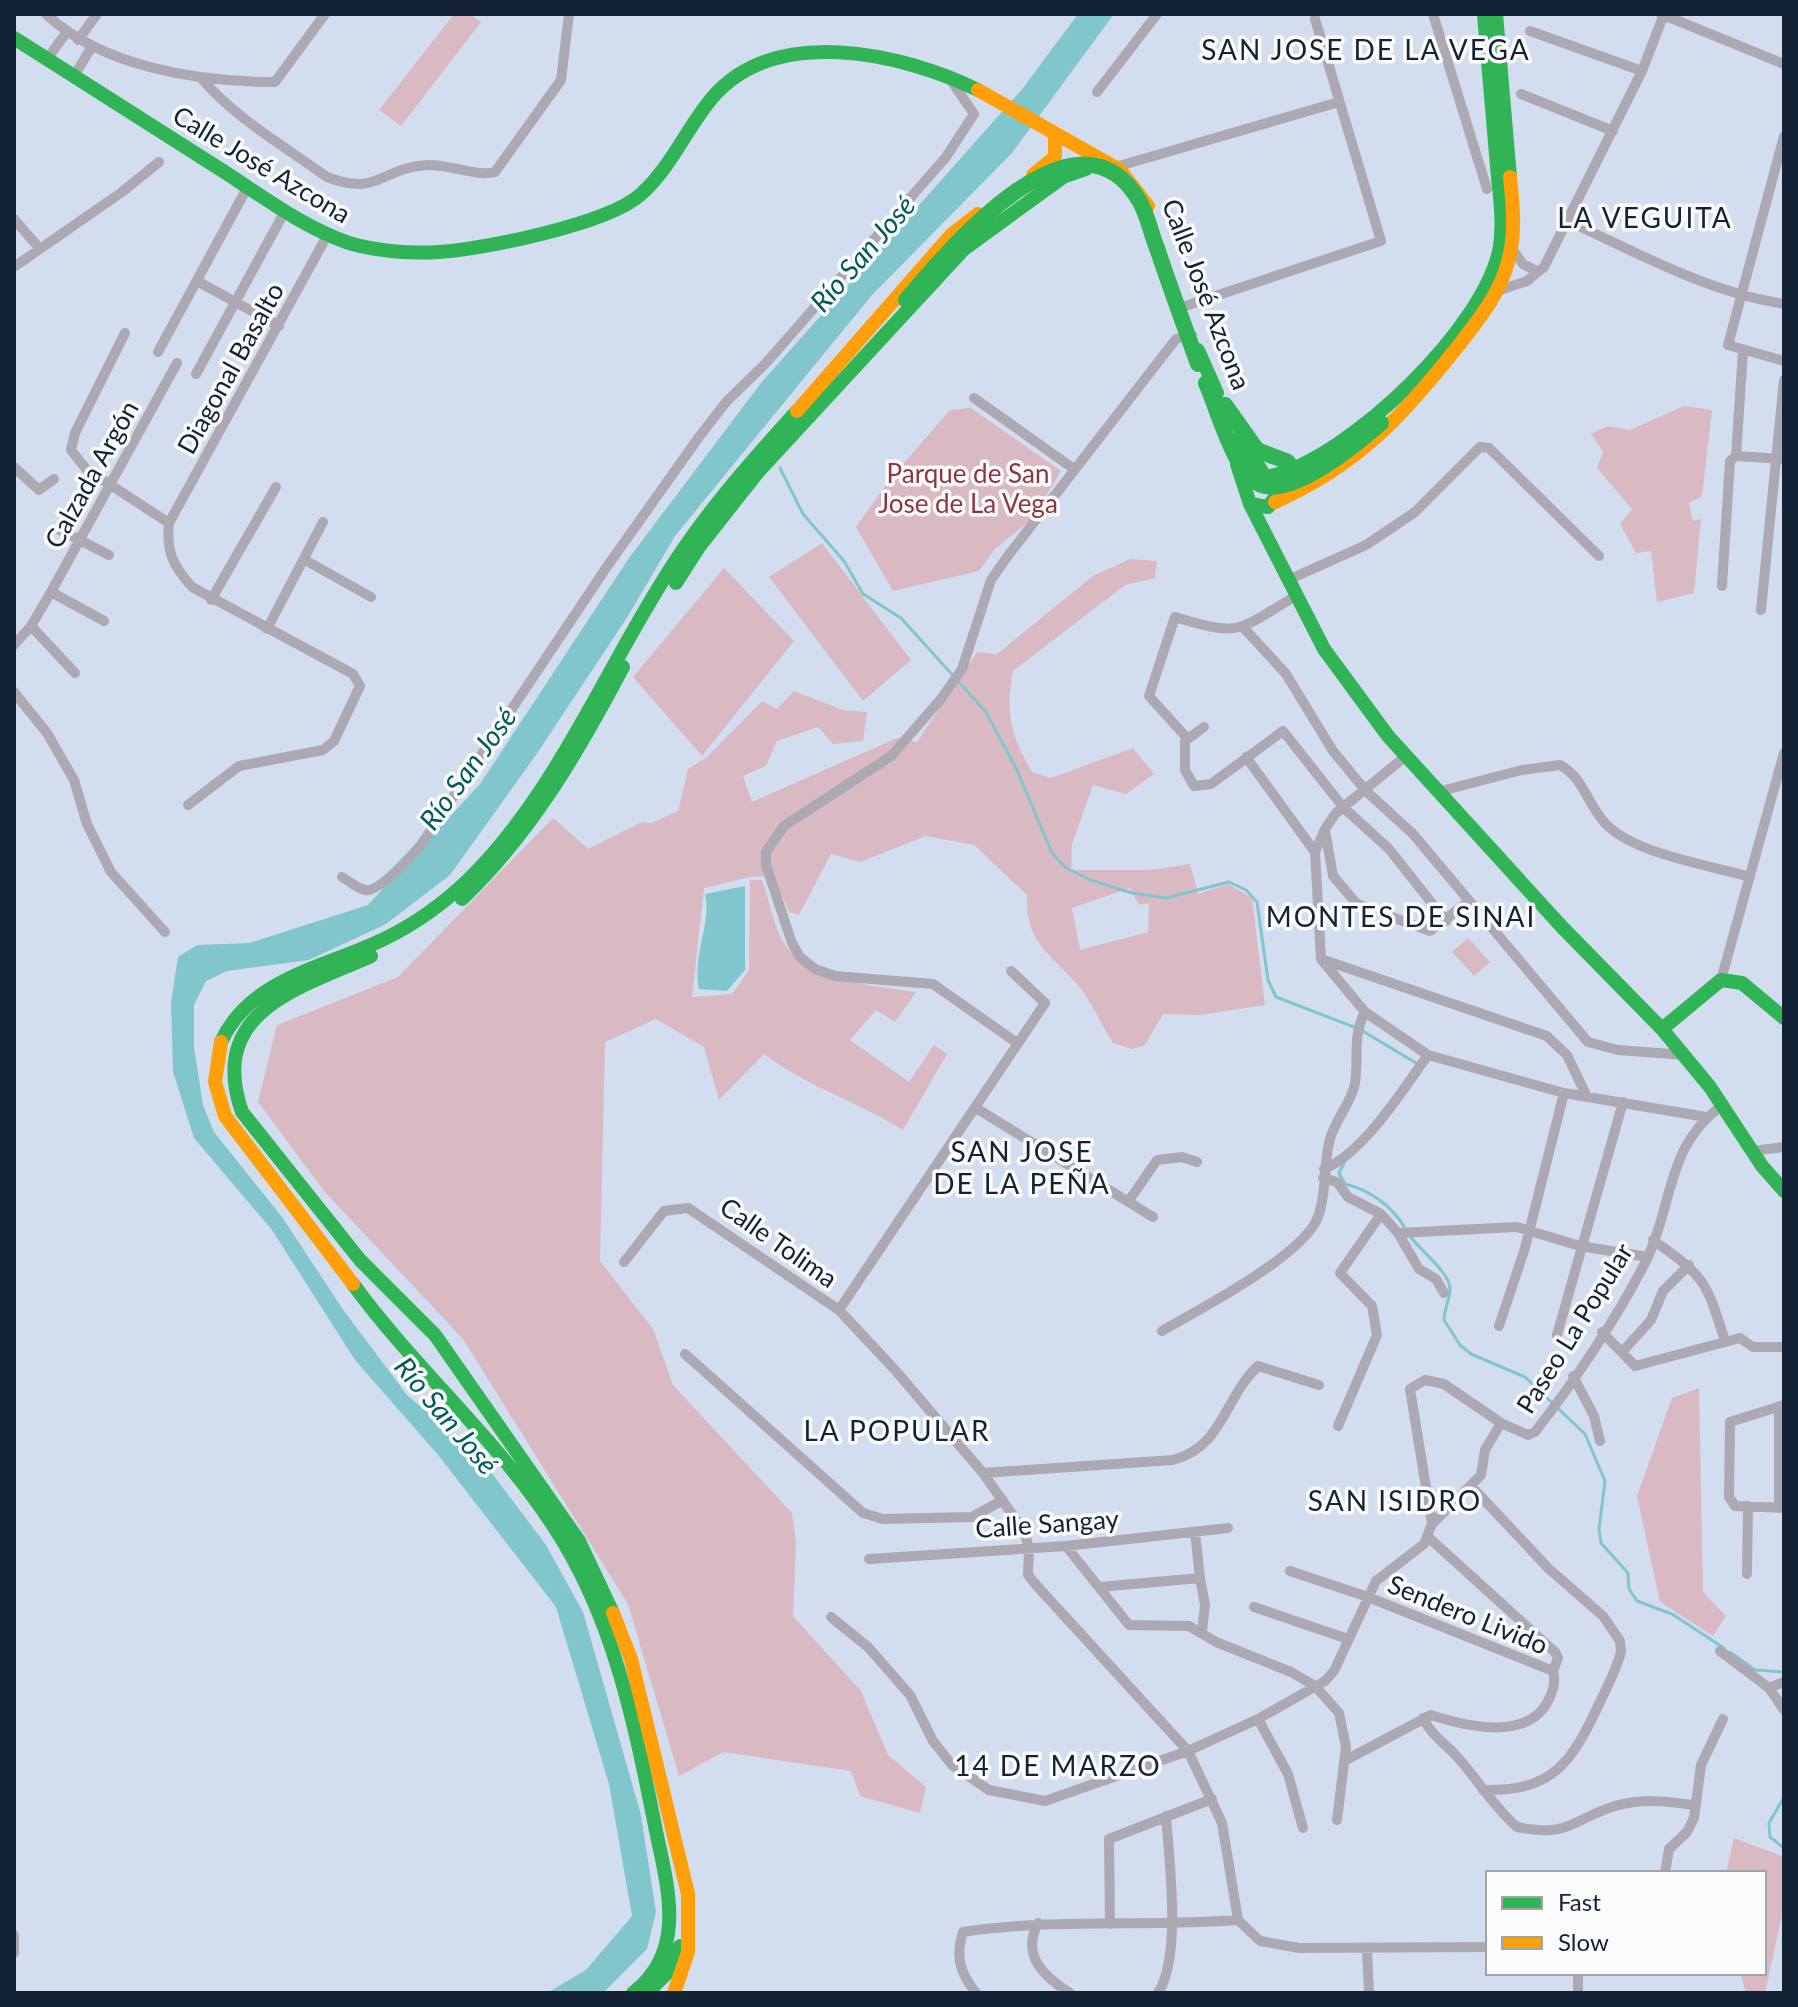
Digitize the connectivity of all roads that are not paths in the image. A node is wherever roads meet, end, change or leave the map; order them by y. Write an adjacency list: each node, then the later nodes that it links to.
1 (46, 14): 12 (street)
2 (97, 14): 14 (street)
3 (325, 14): 20 (street)
4 (569, 14): 20 (street)
5 (1157, 14): 22 (street)
6 (1433, 14): 32 (street)
7 (1484, 14): 60 (main road)
8 (1496, 14): 38 (main road)
9 (1663, 14): 17 (street); 18 (street)
10 (1315, 19): 24 (street)
11 (1530, 31): 18 (street)
12 (66, 33): 14 (street); 16 (street)
13 (14, 38): 16 (main road, Calle José Azcona)
14 (78, 40): 15 (street)
15 (91, 48): 19 (street); 20 (street)
16 (47, 59): 19 (main road, Calle José Azcona)
17 (1784, 64)
18 (1642, 71): 25 (street)
19 (74, 76): 31 (main road, Calle José Azcona)
20 (201, 78)
21 (957, 81): 26 (main road, Calle José Azcona); 36 (main road, Calle José Azcona); 105 (street)
22 (1097, 92)
23 (1521, 94): 25 (street)
24 (1339, 102): 30 (street); 46 (street)
25 (1613, 131): 35 (street)
26 (1051, 133): 30 (main road, Calle José Azcona); 48 (main road)
27 (1784, 136): 28 (street)
28 (1782, 150): 43 (street)
29 (159, 162): 37 (street)
30 (1109, 166): 46 (main road, Calle José Azcona); 48 (main road); 50 (main road, Calle José Azcona)
31 (247, 188): 33 (main road, Calle José Azcona); 41 (street)
32 (1487, 189)
33 (285, 211): 36 (main road, Calle José Azcona); 44 (street)
34 (14, 219): 37 (street)
35 (1568, 221): 40 (street); 43 (street)
36 (328, 234): 47 (street, Diagonal Basalto)
37 (40, 249): 39 (street)
38 (1513, 250): 40 (street); 42 (main road)
39 (14, 267)
40 (1538, 272): 42 (street)
41 (197, 281): 44 (street); 52 (street)
42 (1500, 290): 57 (main road)
43 (1743, 298): 45 (street); 51 (street)
44 (235, 302): 47 (street); 56 (street)
45 (1784, 304)
46 (1182, 307): 50 (main road, Calle José Azcona)
47 (279, 326): 73 (street, Diagonal Basalto)
48 (882, 328): 55 (main road, bridge); 142 (main road); 148 (main road)
49 (125, 333): 67 (street)
50 (1187, 336): 64 (street); 65 (main road, Calle José Azcona); 69 (main road, Calle José Azcona)
51 (1743, 351): 53 (street); 61 (street)
52 (158, 352)
53 (1784, 361)
54 (177, 363): 67 (street, Calzada Argón)
55 (1198, 364): 60 (main road, bridge); 60 (main road, bridge)
56 (196, 374)
57 (1431, 380): 60 (main road); 70 (main road)
58 (1784, 380): 62 (street)
59 (974, 398): 64 (street)
60 (1374, 423): 65 (main road)
61 (1736, 456): 62 (street); 81 (street)
62 (1780, 458): 86 (street)
63 (14, 467): 66 (street)
64 (1074, 469): 116 (street)
65 (1267, 474): 69 (main road); 70 (main road)
66 (54, 479)
67 (110, 485): 73 (street); 76 (street, Calzada Argón)
68 (276, 487): 85 (street)
69 (1244, 487): 71 (main road)
70 (1274, 503): 71 (main road); 75 (main road)
71 (1250, 504): 75 (main road)
72 (323, 522): 79 (street)
73 (169, 523): 85 (street)
74 (58, 529): 76 (street)
75 (1263, 529): 80 (main road)
76 (79, 540): 77 (street); 82 (street, Calzada Argón)
77 (109, 555)
78 (1599, 556): 80 (street)
79 (305, 560): 84 (street); 90 (street)
80 (1288, 580): 83 (main road)
81 (1722, 586)
82 (51, 592): 87 (street); 88 (street, Calzada Argón)
83 (1296, 596): 89 (street); 97 (main road)
84 (371, 597)
85 (211, 600): 90 (street)
86 (1761, 610)
87 (104, 621)
88 (31, 626): 91 (street, Calzada Argón); 92 (street)
89 (1243, 627): 95 (street); 99 (street)
90 (267, 629): 101 (street)
91 (14, 645)
92 (75, 673)
93 (15, 696): 109 (street)
94 (1204, 727): 95 (street)
95 (1186, 737): 98 (street)
96 (1784, 753): 106 (street)
97 (1406, 756): 99 (street); 100 (main road)
98 (1246, 757): 102 (street); 104 (street)
99 (1366, 791): 102 (street); 107 (street)
100 (1441, 791): 106 (street); 115 (main road)
101 (188, 805)
102 (1343, 807): 103 (street); 108 (street)
103 (1325, 829): 104 (street); 108 (street)
104 (1315, 852): 110 (street)
105 (342, 877)
106 (1750, 877): 112 (street)
107 (1468, 902): 108 (street); 118 (street)
108 (1446, 921)
109 (165, 932)
110 (1321, 959): 113 (street); 120 (street)
111 (1011, 971): 116 (street)
112 (1721, 980): 114 (main road); 115 (main road)
113 (1364, 1013): 117 (street); 128 (street)
114 (1784, 1018)
115 (1662, 1029): 118 (main road)
116 (1017, 1043): 123 (street)
117 (1428, 1055): 119 (street); 128 (street)
118 (1685, 1055): 122 (main road)
119 (1564, 1093): 120 (street); 133 (street)
120 (1587, 1097): 121 (street)
121 (1623, 1102): 124 (street); 136 (street)
122 (1723, 1105): 124 (street, Paseo La Popular); 126 (main road)
123 (976, 1108): 130 (street); 141 (street)
124 (1706, 1117): 135 (street, Paseo La Popular)
125 (1784, 1147): 126 (street)
126 (1752, 1151): 129 (main road)
127 (1197, 1162): 130 (street)
128 (1324, 1173): 131 (street); 144 (street)
129 (1784, 1191)
130 (1128, 1202): 132 (street)
131 (1381, 1214): 134 (street); 158 (street)
132 (1153, 1217)
133 (1527, 1229): 134 (street); 136 (street); 143 (street)
134 (1398, 1233): 140 (street)
135 (1653, 1240): 137 (street, Paseo La Popular); 139 (street)
136 (1580, 1246): 137 (street); 147 (street)
137 (1648, 1257): 145 (street, Paseo La Popular)
138 (624, 1262): 141 (street, Calle Tolima)
139 (1689, 1265): 149 (street); 151 (street)
140 (1444, 1293)
141 (839, 1310): 160 (street, Calle Tolima)
142 (422, 1319): 146 (main road); 148 (main road)
143 (1499, 1326)
144 (1162, 1331)
145 (1602, 1332): 151 (street); 154 (street, Paseo La Popular)
146 (435, 1335): 153 (main road); 199 (main road)
147 (1557, 1335)
148 (397, 1341): 153 (main road)
149 (1725, 1341): 150 (street); 151 (street)
150 (1784, 1347)
151 (1623, 1351)
152 (685, 1354): 162 (street)
153 (410, 1358): 208 (main road)
154 (1573, 1376): 157 (street, Paseo La Popular); 159 (street)
155 (1319, 1385): 160 (street)
156 (1781, 1406): 163 (street); 164 (street)
157 (1501, 1423): 161 (street); 165 (street, Paseo La Popular)
158 (1338, 1426)
159 (1600, 1441)
160 (983, 1473): 162 (street, Calle Tolima)
161 (1472, 1487): 165 (street); 192 (street)
162 (1003, 1500): 170 (street, Calle Tolima)
163 (1748, 1506): 164 (street); 173 (street)
164 (1782, 1508)
165 (1432, 1524): 168 (street)
166 (1228, 1528): 167 (street, Calle Sangay)
167 (1195, 1532): 169 (street, Calle Sangay); 174 (street)
168 (1427, 1536): 176 (street); 182 (street)
169 (1066, 1546): 170 (street, Calle Sangay); 175 (street)
170 (1029, 1548): 171 (street, Calle Sangay); 190 (street, Calle Tolima)
171 (869, 1559)
172 (1290, 1571): 176 (street, Sendero Livido)
173 (1747, 1574)
174 (1200, 1578): 175 (street); 179 (street)
175 (1100, 1587): 179 (street)
176 (1368, 1597): 180 (street); 182 (street, Sendero Livido)
177 (1254, 1607): 180 (street)
178 (831, 1617): 190 (street)
179 (1202, 1631): 184 (street)
180 (1348, 1639): 184 (street)
181 (1720, 1651): 185 (street)
182 (1553, 1671): 187 (street)
183 (1784, 1682): 185 (street)
184 (1315, 1686): 188 (street); 191 (street)
185 (1769, 1688): 186 (street)
186 (1784, 1710)
187 (1423, 1718): 191 (street); 192 (street)
188 (1258, 1719): 190 (street); 197 (street)
189 (1723, 1719): 194 (street)
190 (1188, 1751): 193 (street, Calle Tolima)
191 (1346, 1760): 196 (street)
192 (1483, 1790): 194 (street)
193 (1212, 1799): 195 (street); 200 (street, Calle Tolima)
194 (1693, 1805): 198 (street)
195 (1166, 1816): 202 (street); 203 (street)
196 (1337, 1820)
197 (1303, 1828)
198 (1665, 1871)
199 (688, 1894): 209 (main road); 210 (main road)
200 (1238, 1920): 203 (street); 206 (street)
201 (1038, 1923): 202 (street); 211 (street); 212 (street)
202 (1110, 1924): 203 (street)
203 (1172, 1924): 213 (street)
204 (14, 1935): 207 (street)
205 (1486, 1947): 206 (street)
206 (1367, 1949): 214 (street)
207 (14, 1953)
208 (633, 1993)
209 (647, 1993)
210 (674, 1993)
211 (976, 1993)
212 (1070, 1993)
213 (1158, 1993)
214 (1369, 1993)

